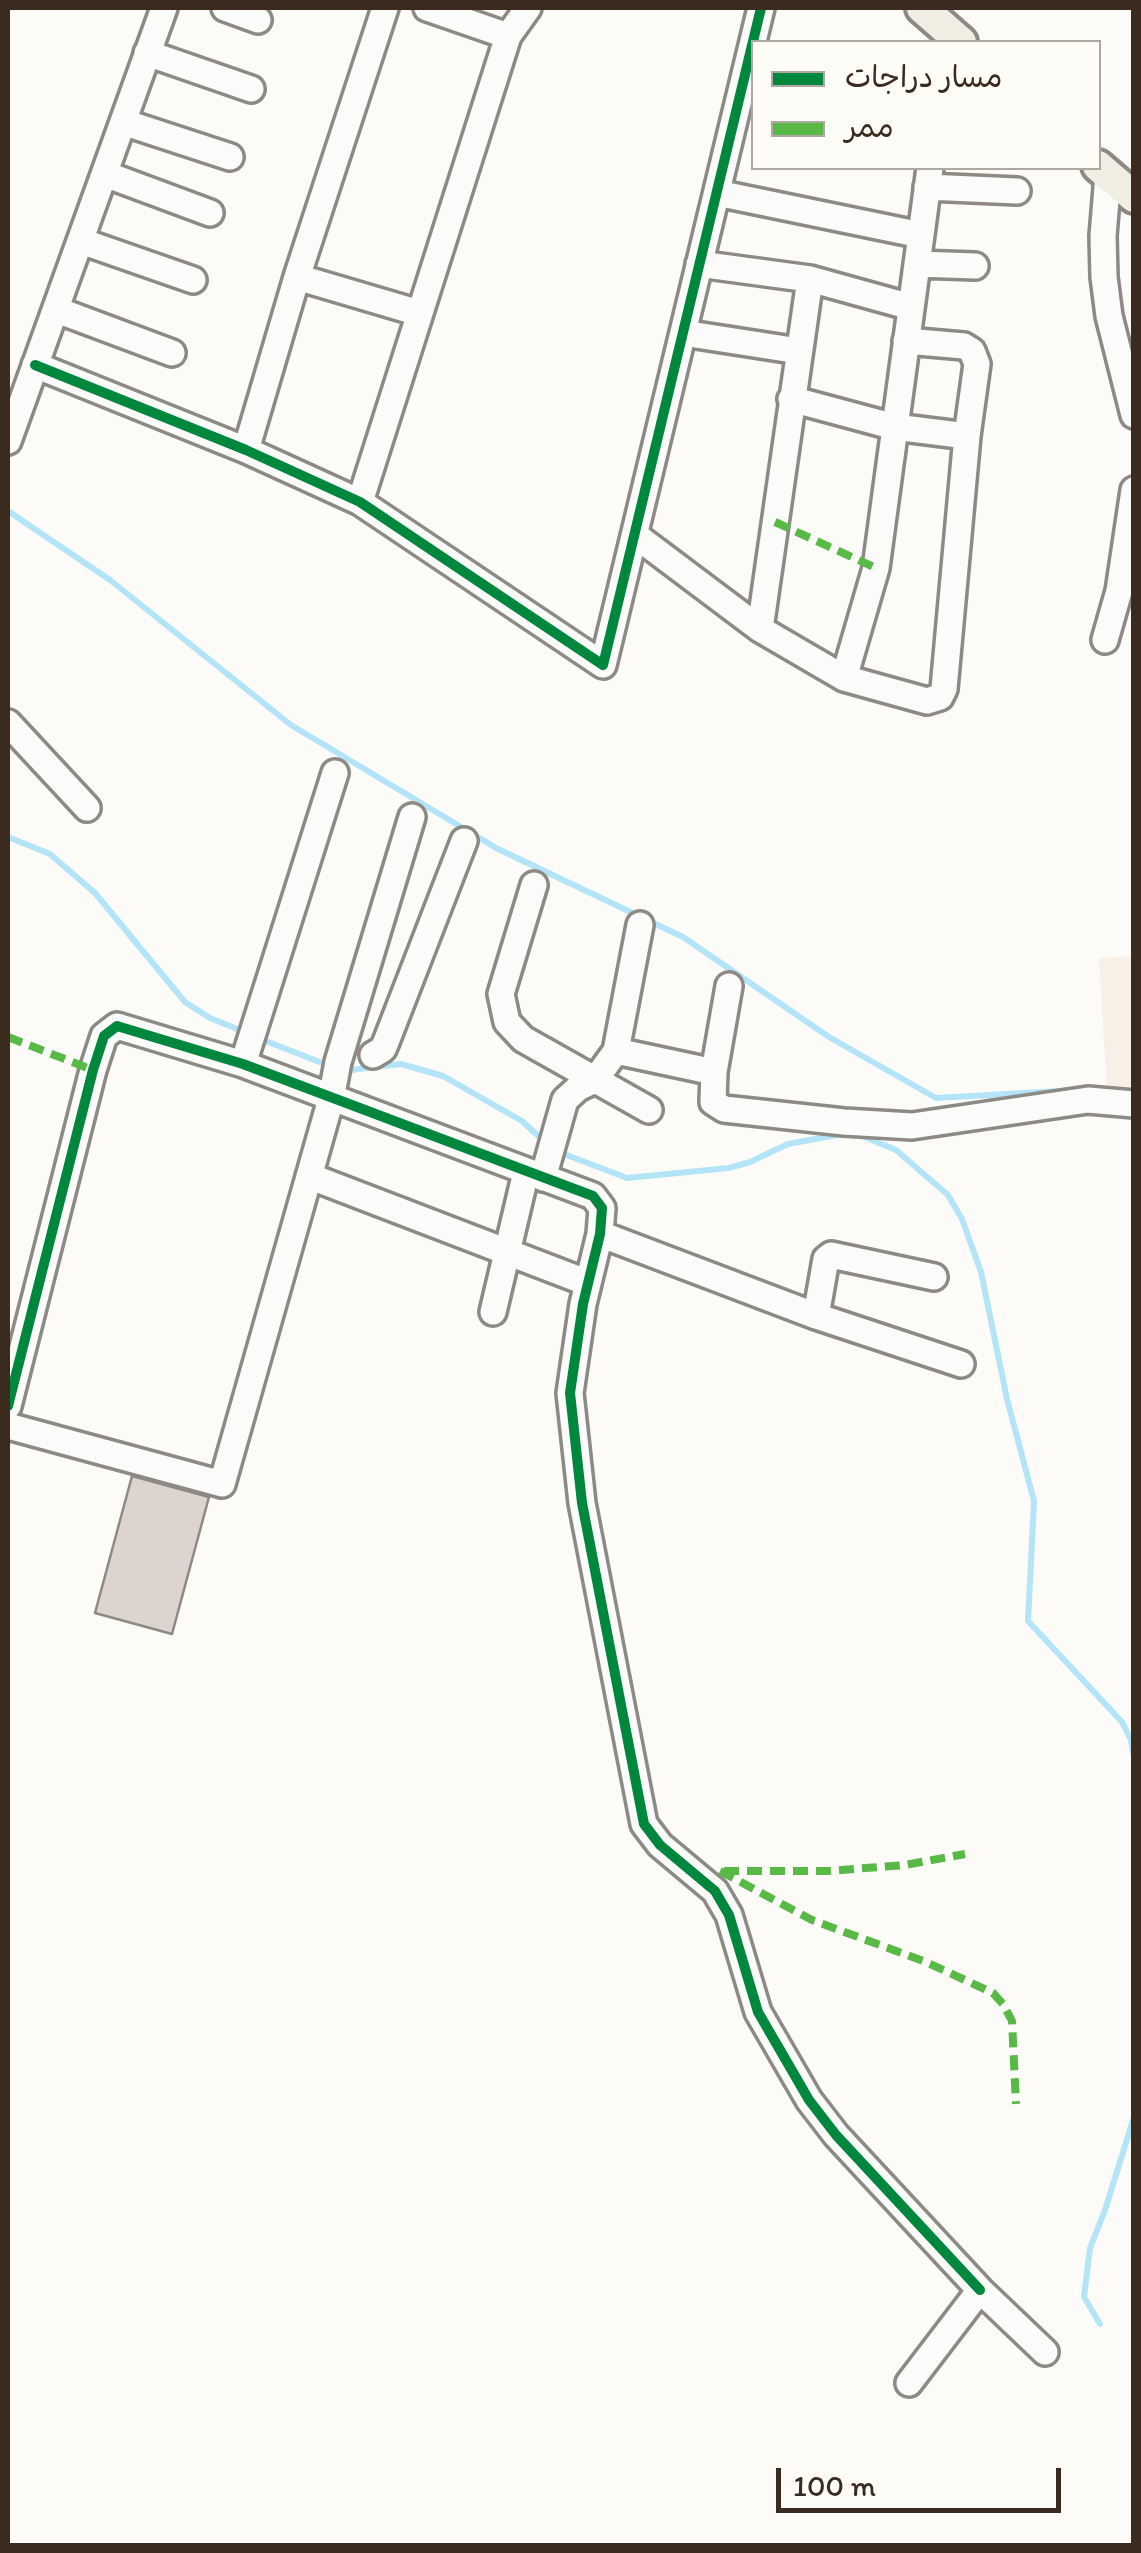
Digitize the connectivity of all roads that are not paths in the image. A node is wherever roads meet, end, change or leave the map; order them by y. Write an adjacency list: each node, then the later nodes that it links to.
1 (164, 8): 12 (street)
2 (225, 8): 8 (street)
3 (385, 8): 30 (street)
4 (427, 8): 9 (street)
5 (528, 8): 9 (street)
6 (761, 8): 11 (street)
7 (922, 8): 10 (main road)
8 (258, 20)
9 (508, 36): 35 (street)
10 (951, 38)
11 (756, 40)
12 (147, 53): 14 (street); 16 (street)
13 (751, 74): 15 (street)
14 (251, 89)
15 (744, 120): 22 (street)
16 (123, 122): 17 (street); 20 (street)
17 (230, 157)
18 (1103, 170): 23 (main road); 41 (street)
19 (927, 173): 21 (street); 25 (street)
20 (105, 174): 24 (street); 26 (street)
21 (1017, 191)
22 (716, 193): 25 (street); 27 (street)
23 (1134, 197)
24 (210, 213)
25 (921, 234): 28 (street)
26 (81, 241): 32 (street); 34 (street)
27 (700, 264): 31 (street); 36 (street)
28 (916, 264): 29 (street); 33 (street)
29 (975, 266)
30 (297, 277): 35 (street); 47 (street)
31 (810, 279): 33 (street); 38 (street)
32 (193, 280)
33 (911, 307): 37 (street)
34 (57, 310): 39 (street); 40 (street)
35 (419, 313): 49 (street)
36 (683, 333): 38 (street); 51 (street)
37 (906, 340): 44 (street); 45 (street)
38 (798, 350): 42 (street)
39 (172, 353)
40 (35, 365): 46 (street); 47 (street)
41 (1130, 385): 43 (street)
42 (791, 400): 44 (street); 53 (street)
43 (1134, 416)
44 (895, 427): 45 (street); 55 (street)
45 (966, 436): 55 (street)
46 (8, 441)
47 (246, 450): 49 (street)
48 (1134, 490): 50 (street)
49 (360, 502): 51 (street)
50 (1132, 517): 52 (street)
51 (634, 534): 53 (street)
52 (1126, 591): 54 (street)
53 (760, 630): 55 (street)
54 (1105, 640)
55 (844, 678)
56 (8, 723): 58 (street)
57 (335, 773): 66 (street)
58 (87, 808)
59 (412, 817): 69 (street)
60 (464, 841): 65 (street)
61 (534, 884): 68 (street)
62 (640, 925): 64 (street)
63 (729, 986): 67 (street)
64 (616, 1051): 67 (street); 68 (street)
65 (372, 1055)
66 (243, 1064): 69 (street); 81 (street)
67 (714, 1072): 70 (street)
68 (595, 1080): 71 (street); 72 (street)
69 (331, 1099): 72 (street); 73 (street)
70 (1134, 1104)
71 (650, 1110)
72 (535, 1175): 74 (street); 75 (street)
73 (309, 1176): 75 (street); 82 (street)
74 (600, 1234): 77 (street); 79 (street)
75 (508, 1252): 77 (street); 78 (street)
76 (934, 1276): 79 (street)
77 (588, 1282): 83 (street)
78 (494, 1312)
79 (816, 1316): 80 (street)
80 (961, 1364)
81 (8, 1406)
82 (8, 1426)
83 (980, 2290): 84 (street); 85 (street)
84 (1045, 2352)
85 (909, 2383)

